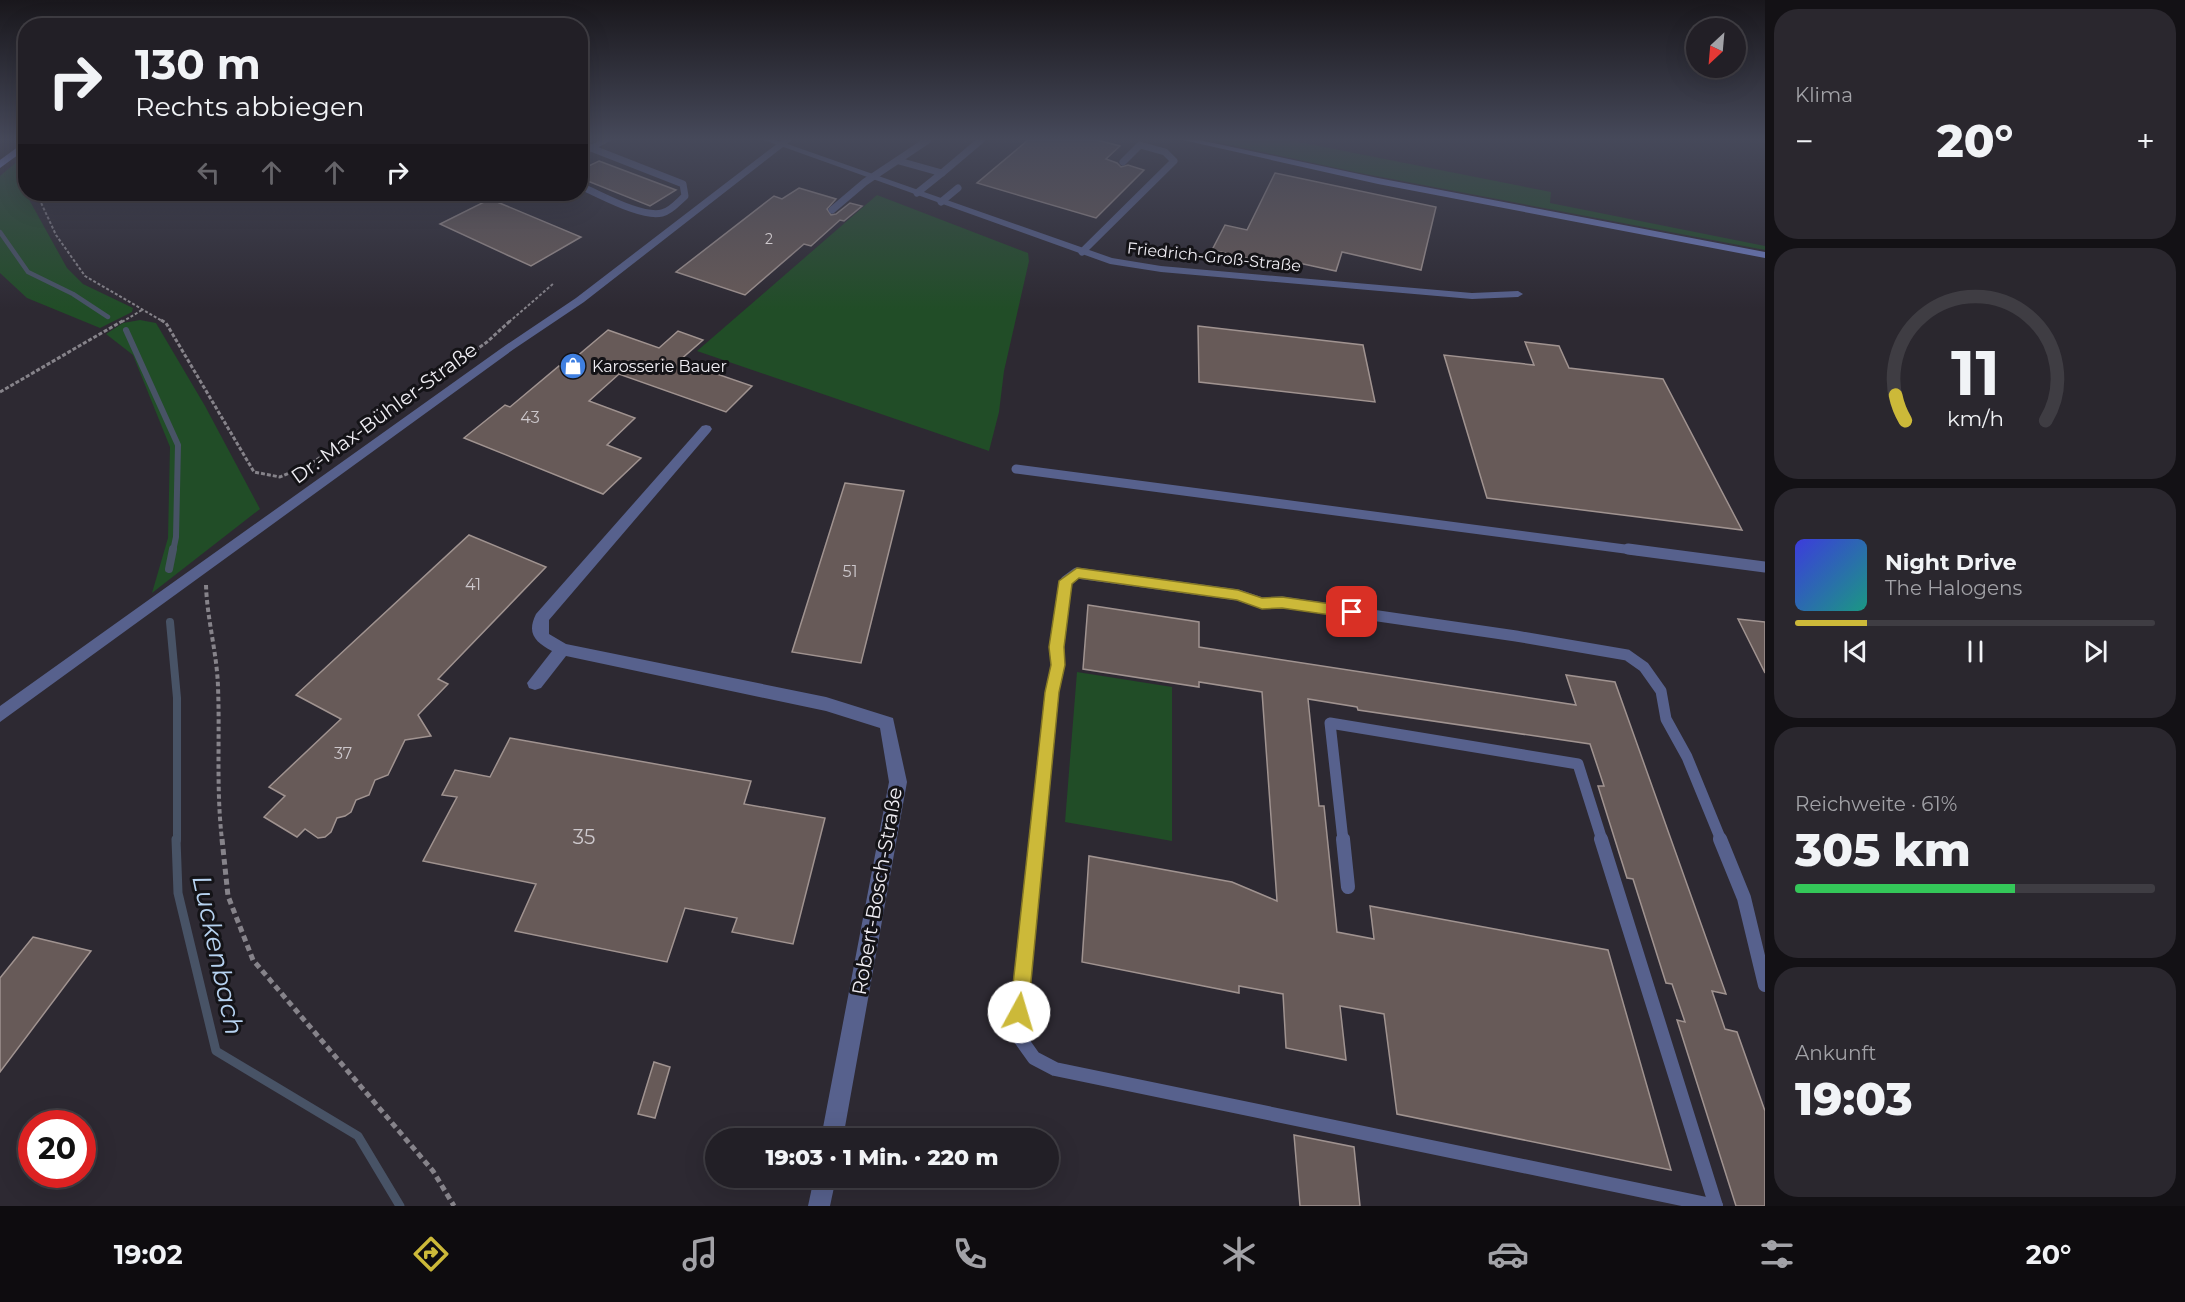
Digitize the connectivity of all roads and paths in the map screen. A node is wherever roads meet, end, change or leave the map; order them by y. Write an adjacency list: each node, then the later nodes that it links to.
1 (606, 196): 2 (lane)
2 (685, 196)
3 (715, 196): 20 (street, Dr.-Max-Bühler-Straße)
4 (848, 196): 11 (lane)
5 (925, 196): 10 (street, Friedrich-Groß-Straße)
6 (948, 196): 10 (lane)
7 (1138, 196): 12 (lane)
8 (1458, 196): 13 (main road)
9 (40, 201): 16 (path)
10 (941, 202): 12 (street, Friedrich-Groß-Straße)
11 (832, 210)
12 (1082, 252): 15 (street, Friedrich-Groß-Straße)
13 (1765, 255)
14 (553, 284): 16 (path)
15 (1518, 294)
16 (143, 309): 17 (path)
17 (0, 392)
18 (706, 429): 22 (street, Robert-Bosch-Straße)
19 (1016, 469): 21 (lane)
20 (205, 567): 24 (street, Dr.-Max-Bühler-Straße); 29 (path)
21 (1765, 567)
22 (563, 649): 23 (street); 27 (street, Robert-Bosch-Straße)
23 (535, 683)
24 (0, 715)
25 (1348, 887): 31 (lane)
26 (1765, 985): 31 (lane)
27 (834, 1128)
28 (823, 1188): 30 (street)
29 (454, 1206)
30 (819, 1206)
31 (1716, 1206)

